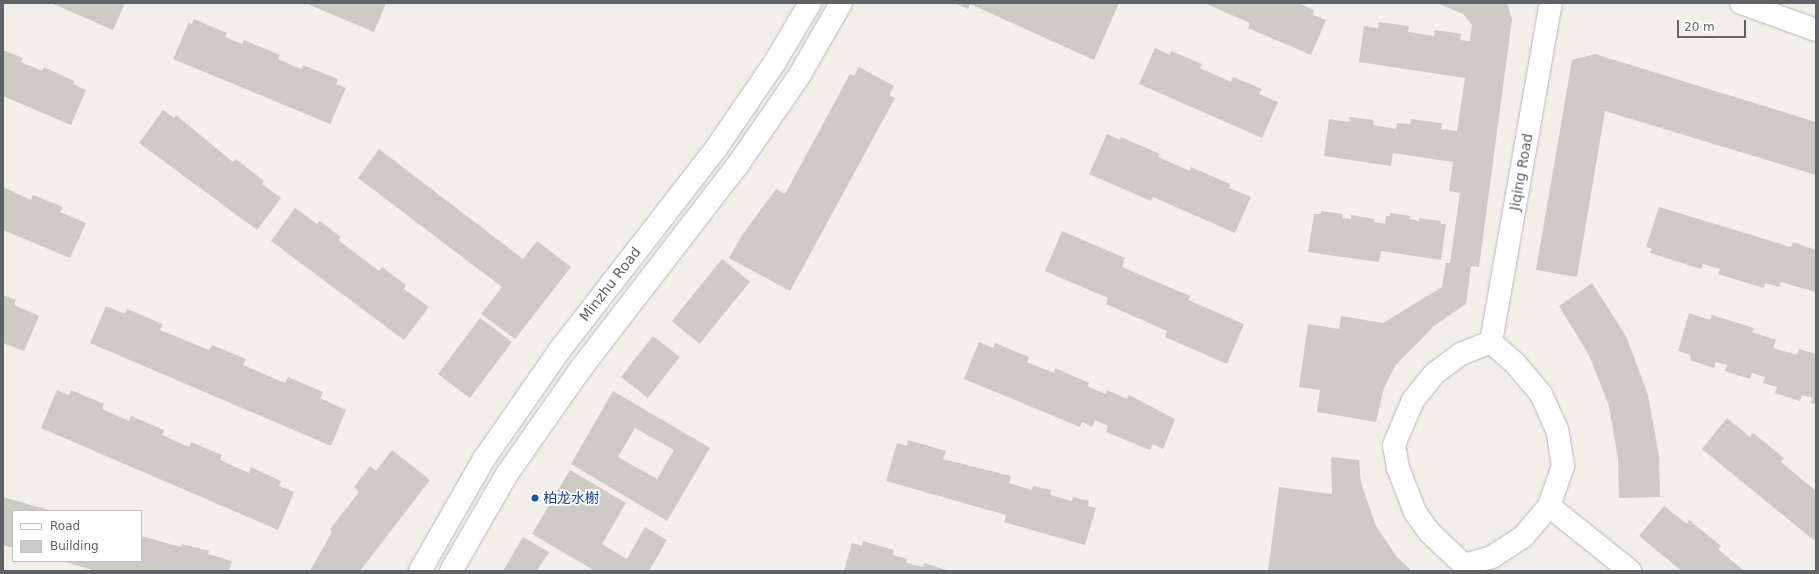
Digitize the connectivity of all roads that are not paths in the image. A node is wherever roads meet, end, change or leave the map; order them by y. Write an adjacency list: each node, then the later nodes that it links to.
1 (810, 3): 9 (main road, Minzhu Road)
2 (841, 3): 10 (main road, Minzhu Road)
3 (1551, 3): 6 (main road, Jiqing Road)
4 (1742, 3): 5 (main road)
5 (1816, 30)
6 (1491, 342): 7 (main road); 8 (main road)
7 (1549, 506): 8 (main road); 11 (main road)
8 (1464, 568)
9 (420, 571)
10 (451, 571)
11 (1630, 571)

